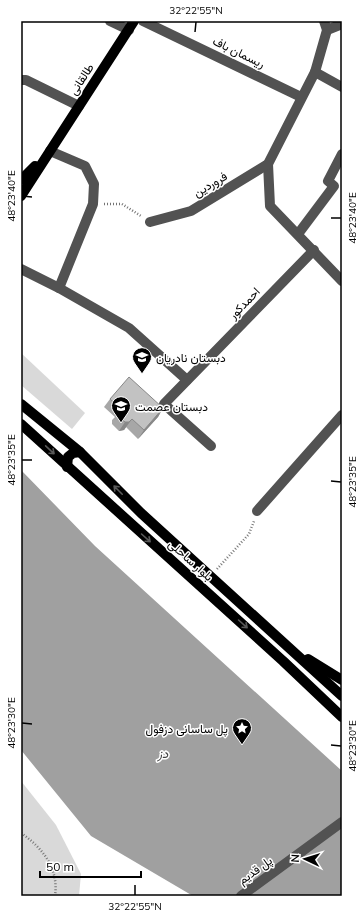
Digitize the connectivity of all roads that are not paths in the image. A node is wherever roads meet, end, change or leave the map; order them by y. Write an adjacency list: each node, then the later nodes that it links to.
1 (110, 21): 6 (street)
2 (134, 21): 6 (main road, طالقانی)
3 (143, 21): 10 (street, ریسمان باف)
4 (342, 24): 5 (street)
5 (326, 26): 7 (street)
6 (129, 30): 11 (main road, طالقانی)
7 (315, 72): 9 (street); 10 (street)
8 (21, 80): 11 (street)
9 (342, 87)
10 (301, 97): 14 (street)
11 (79, 106): 12 (main road, طالقانی)
12 (50, 151): 15 (main road, طالقانی); 16 (main road, طالقانی); 22 (street)
13 (342, 154): 18 (street)
14 (268, 164): 17 (street, فروردین); 18 (street)
15 (21, 180)
16 (21, 196)
17 (150, 222)
18 (298, 234): 19 (street)
19 (314, 250): 21 (street); 23 (street, احمدکور)
20 (21, 269): 22 (street)
21 (342, 281)
22 (59, 288): 23 (street)
23 (186, 380): 27 (street, احمدکور)
24 (21, 404): 28 (main road, بلوار ساحلی)
25 (342, 415): 30 (street)
26 (21, 424): 29 (main road, بلوار ساحلی, one-way to 29)
27 (211, 446)
28 (80, 452): 29 (main road); 31 (main road, بلوار ساحلی, one-way to 28)
29 (67, 467): 34 (main road, بلوار ساحلی, one-way to 34)
30 (258, 511)
31 (290, 649): 32 (main road); 33 (main road, بلوار ساحلی)
32 (342, 680)
33 (342, 696)
34 (342, 717)
35 (342, 822): 36 (street, پل قدیم)
36 (241, 896)

